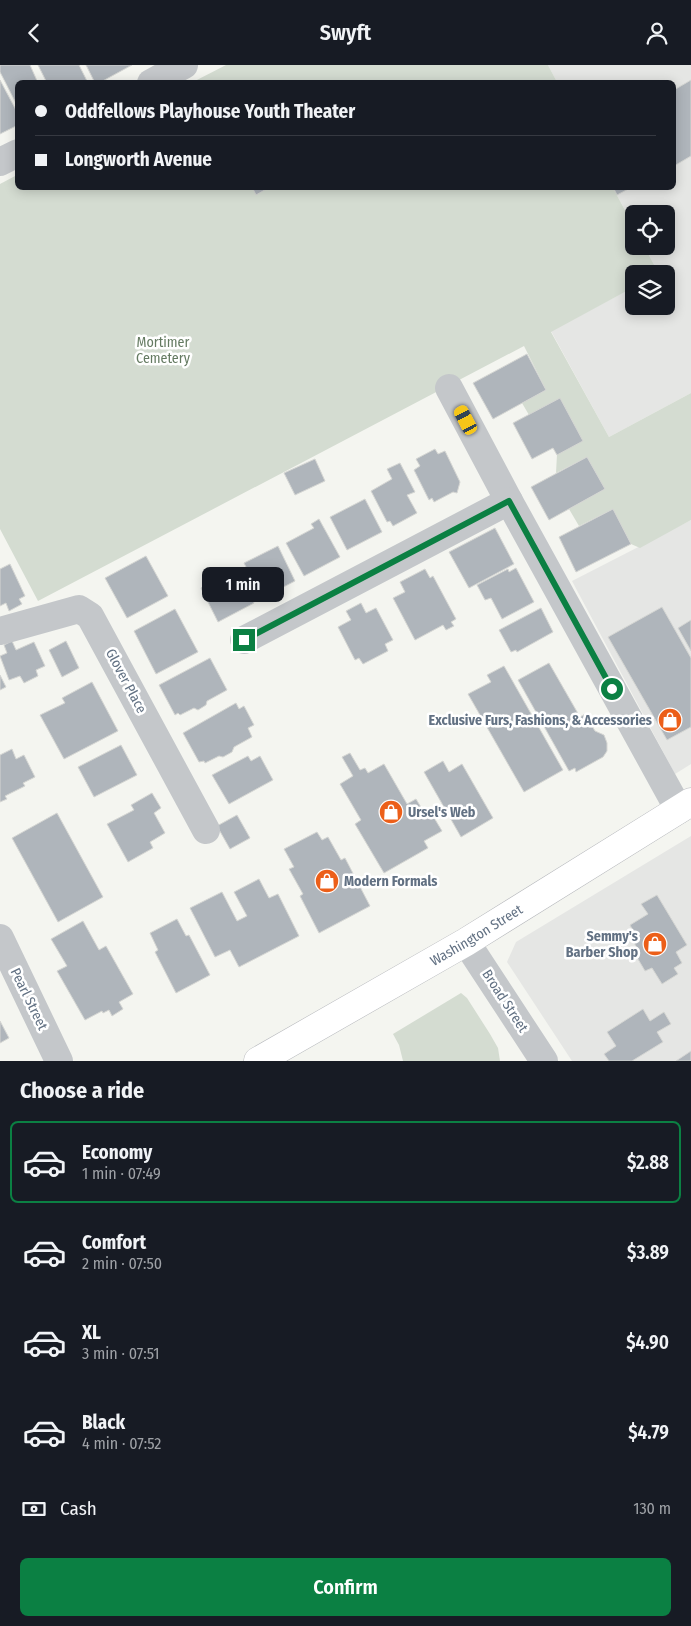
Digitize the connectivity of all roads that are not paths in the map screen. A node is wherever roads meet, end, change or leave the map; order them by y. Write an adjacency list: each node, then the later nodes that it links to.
1 (184, 65): 2 (street)
2 (156, 80)
3 (15, 154): 4 (street)
4 (0, 162)
5 (449, 388): 6 (street)
6 (509, 501): 8 (street); 9 (street)
7 (0, 631): 10 (street, Glover Place)
8 (244, 640)
9 (685, 806): 12 (highway, Washington Street)
10 (206, 830)
11 (0, 938): 13 (street, Pearl Street)
12 (466, 942): 14 (highway, Washington Street); 15 (street, Broad Street)
13 (59, 1061)
14 (258, 1061)
15 (544, 1061)

